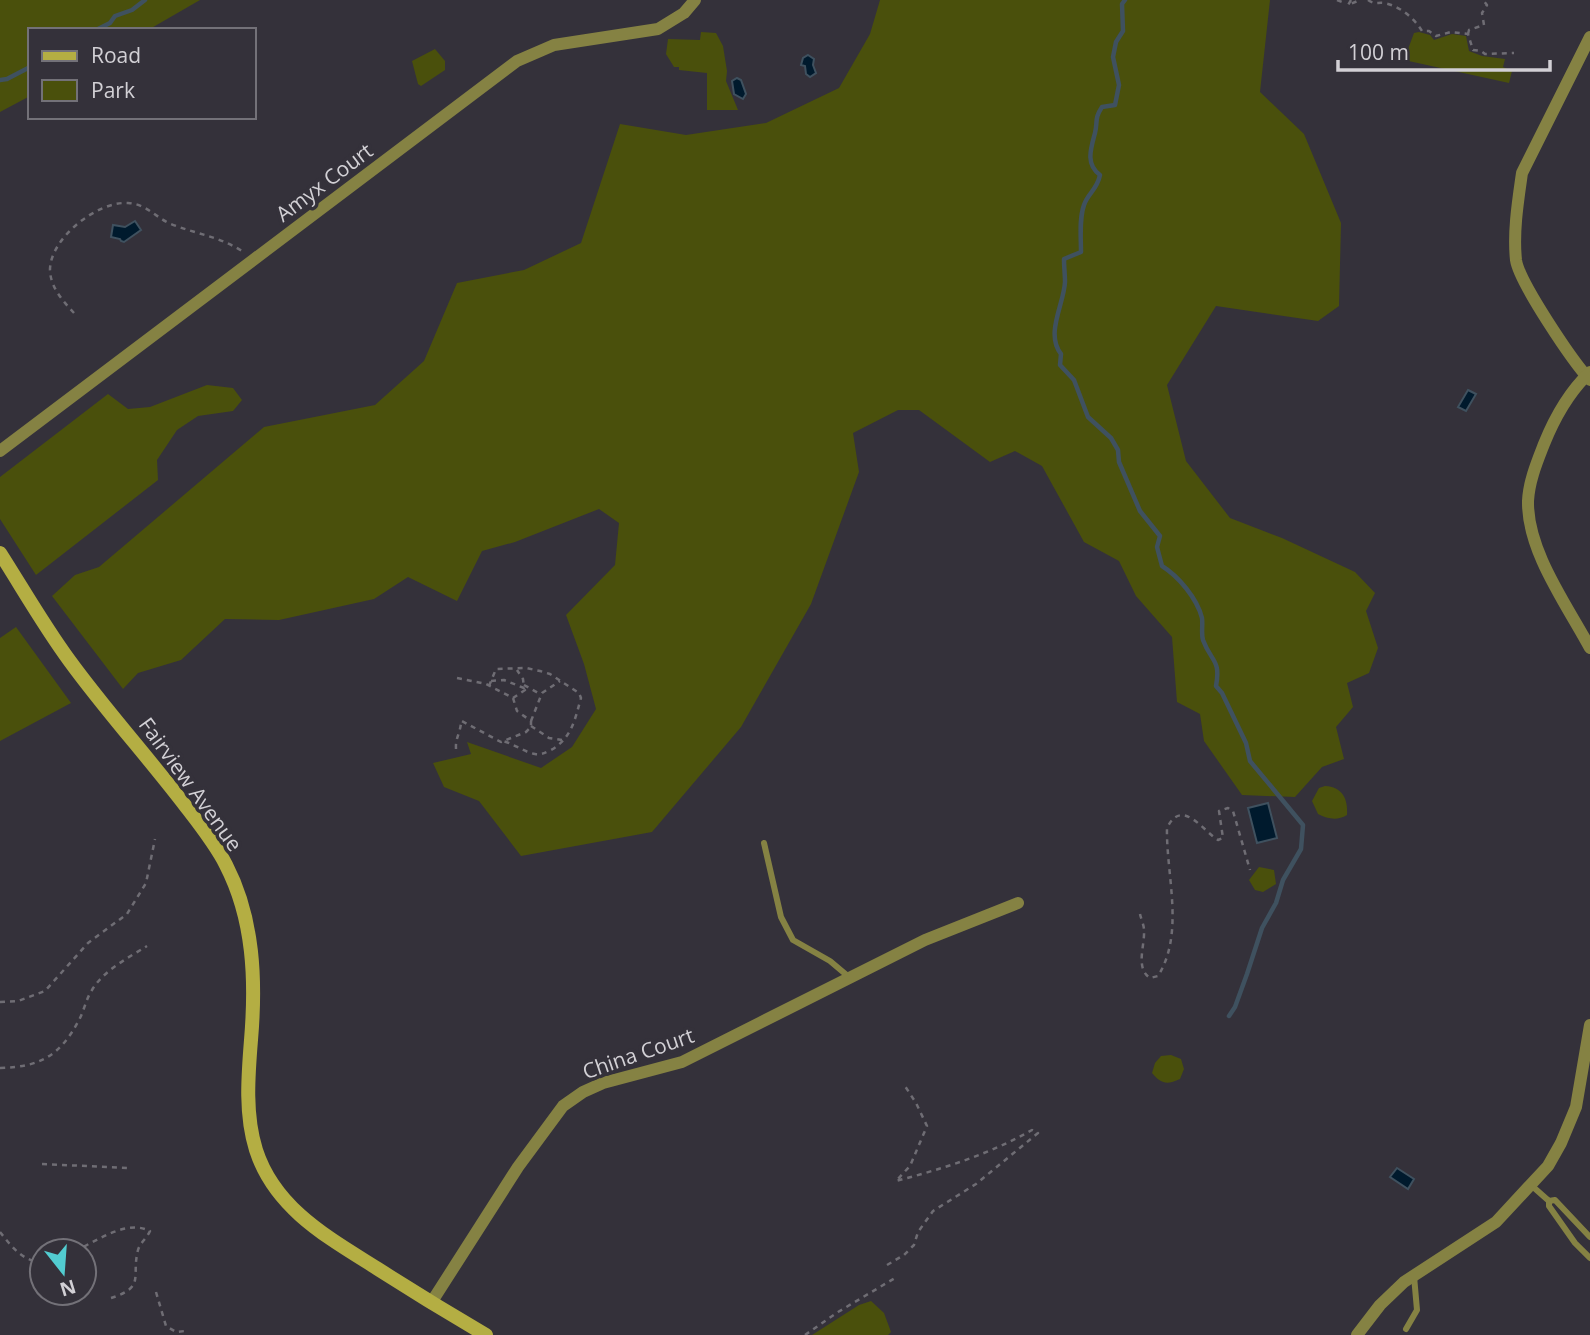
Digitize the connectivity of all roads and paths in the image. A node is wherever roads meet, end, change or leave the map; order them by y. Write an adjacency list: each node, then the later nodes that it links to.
1 (695, 0): 11 (street, Amyx Court)
2 (1337, 0): 3 (path)
3 (1345, 0)
4 (1351, 0): 5 (path)
5 (1360, 0)
6 (1368, 0): 8 (path)
7 (1483, 0): 8 (path)
8 (1468, 34): 10 (path)
9 (1590, 37): 13 (street)
10 (1514, 53)
11 (251, 261): 12 (path); 14 (street, Amyx Court)
12 (74, 313)
13 (1589, 376): 16 (street)
14 (0, 451)
15 (0, 553): 55 (main road, Fairview Avenue)
16 (1590, 648)
17 (516, 668): 19 (path); 20 (path); 22 (path)
18 (457, 678): 21 (path)
19 (491, 681): 21 (path); 22 (path)
20 (560, 681): 23 (path); 27 (path)
21 (489, 686): 24 (path)
22 (524, 688): 23 (path); 24 (path)
23 (542, 693): 25 (path)
24 (513, 698): 25 (path)
25 (531, 721): 26 (path)
26 (531, 726): 27 (path); 28 (path)
27 (564, 740): 28 (path)
28 (503, 741): 29 (path)
29 (456, 750)
30 (155, 839): 37 (path)
31 (765, 843): 36 (lane)
32 (1250, 870): 34 (path)
33 (1018, 903): 36 (street, China Court)
34 (1140, 914)
35 (147, 946): 39 (path)
36 (849, 977): 55 (street, China Court)
37 (0, 1002)
38 (1590, 1025): 43 (street)
39 (0, 1068)
40 (903, 1083): 50 (path)
41 (42, 1164): 42 (path)
42 (129, 1168)
43 (1532, 1186): 44 (lane); 51 (street)
44 (1549, 1201): 46 (lane); 48 (lane)
45 (0, 1232): 49 (path)
46 (1590, 1237)
47 (98, 1240): 54 (path)
48 (1590, 1258)
49 (28, 1259)
50 (887, 1265)
51 (1414, 1276): 56 (lane); 60 (street)
52 (895, 1278): 59 (path)
53 (156, 1292): 57 (path)
54 (111, 1298)
55 (431, 1303): 58 (main road, Fairview Avenue)
56 (1406, 1329)
57 (185, 1331)
58 (486, 1335)
59 (805, 1335)
60 (1357, 1335)

